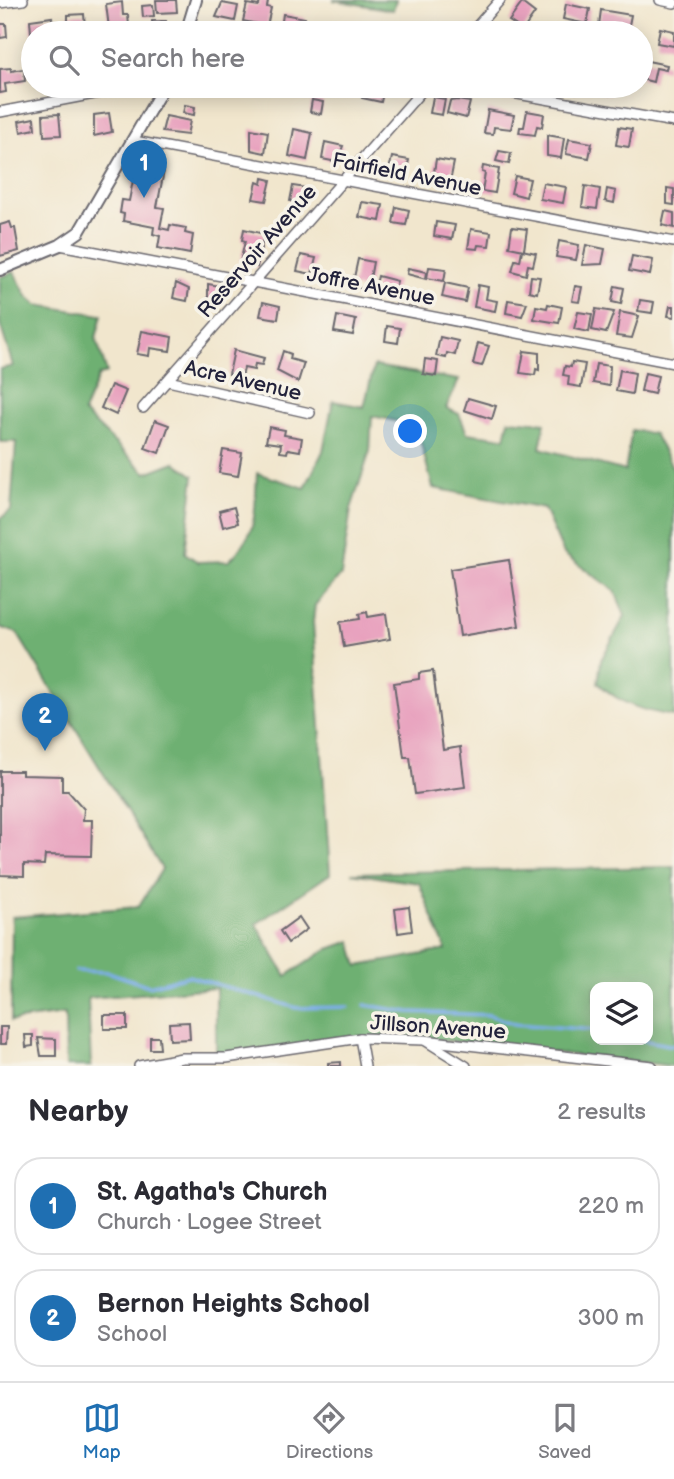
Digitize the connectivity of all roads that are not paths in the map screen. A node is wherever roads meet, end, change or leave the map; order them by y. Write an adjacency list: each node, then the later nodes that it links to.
1 (23, 0): 5 (street)
2 (197, 0): 7 (street)
3 (500, 0): 8 (street)
4 (660, 0): 6 (street)
5 (0, 3)
6 (674, 3)
7 (190, 21)
8 (482, 21)
9 (73, 98): 13 (street)
10 (157, 98): 15 (street)
11 (415, 98): 16 (street, Reservoir Avenue)
12 (540, 98): 14 (street)
13 (0, 112)
14 (674, 122)
15 (134, 141): 16 (street, Fairfield Avenue); 18 (street)
16 (342, 179): 17 (street, Fairfield Avenue); 20 (street, Reservoir Avenue)
17 (674, 242)
18 (61, 245): 19 (street); 20 (street, Joffre Avenue)
19 (0, 270)
20 (255, 281): 21 (street, Joffre Avenue); 22 (street, Reservoir Avenue)
21 (674, 363)
22 (168, 381): 23 (street, Reservoir Avenue); 24 (street, Acre Avenue)
23 (143, 408)
24 (310, 413)
25 (360, 1038): 26 (street, Jillson Avenue); 27 (street, Jillson Avenue); 29 (street)
26 (424, 1040): 30 (street); 31 (street, Jillson Avenue)
27 (159, 1064): 28 (street, Jillson Avenue)
28 (139, 1066)
29 (365, 1066)
30 (466, 1066)
31 (652, 1066)

